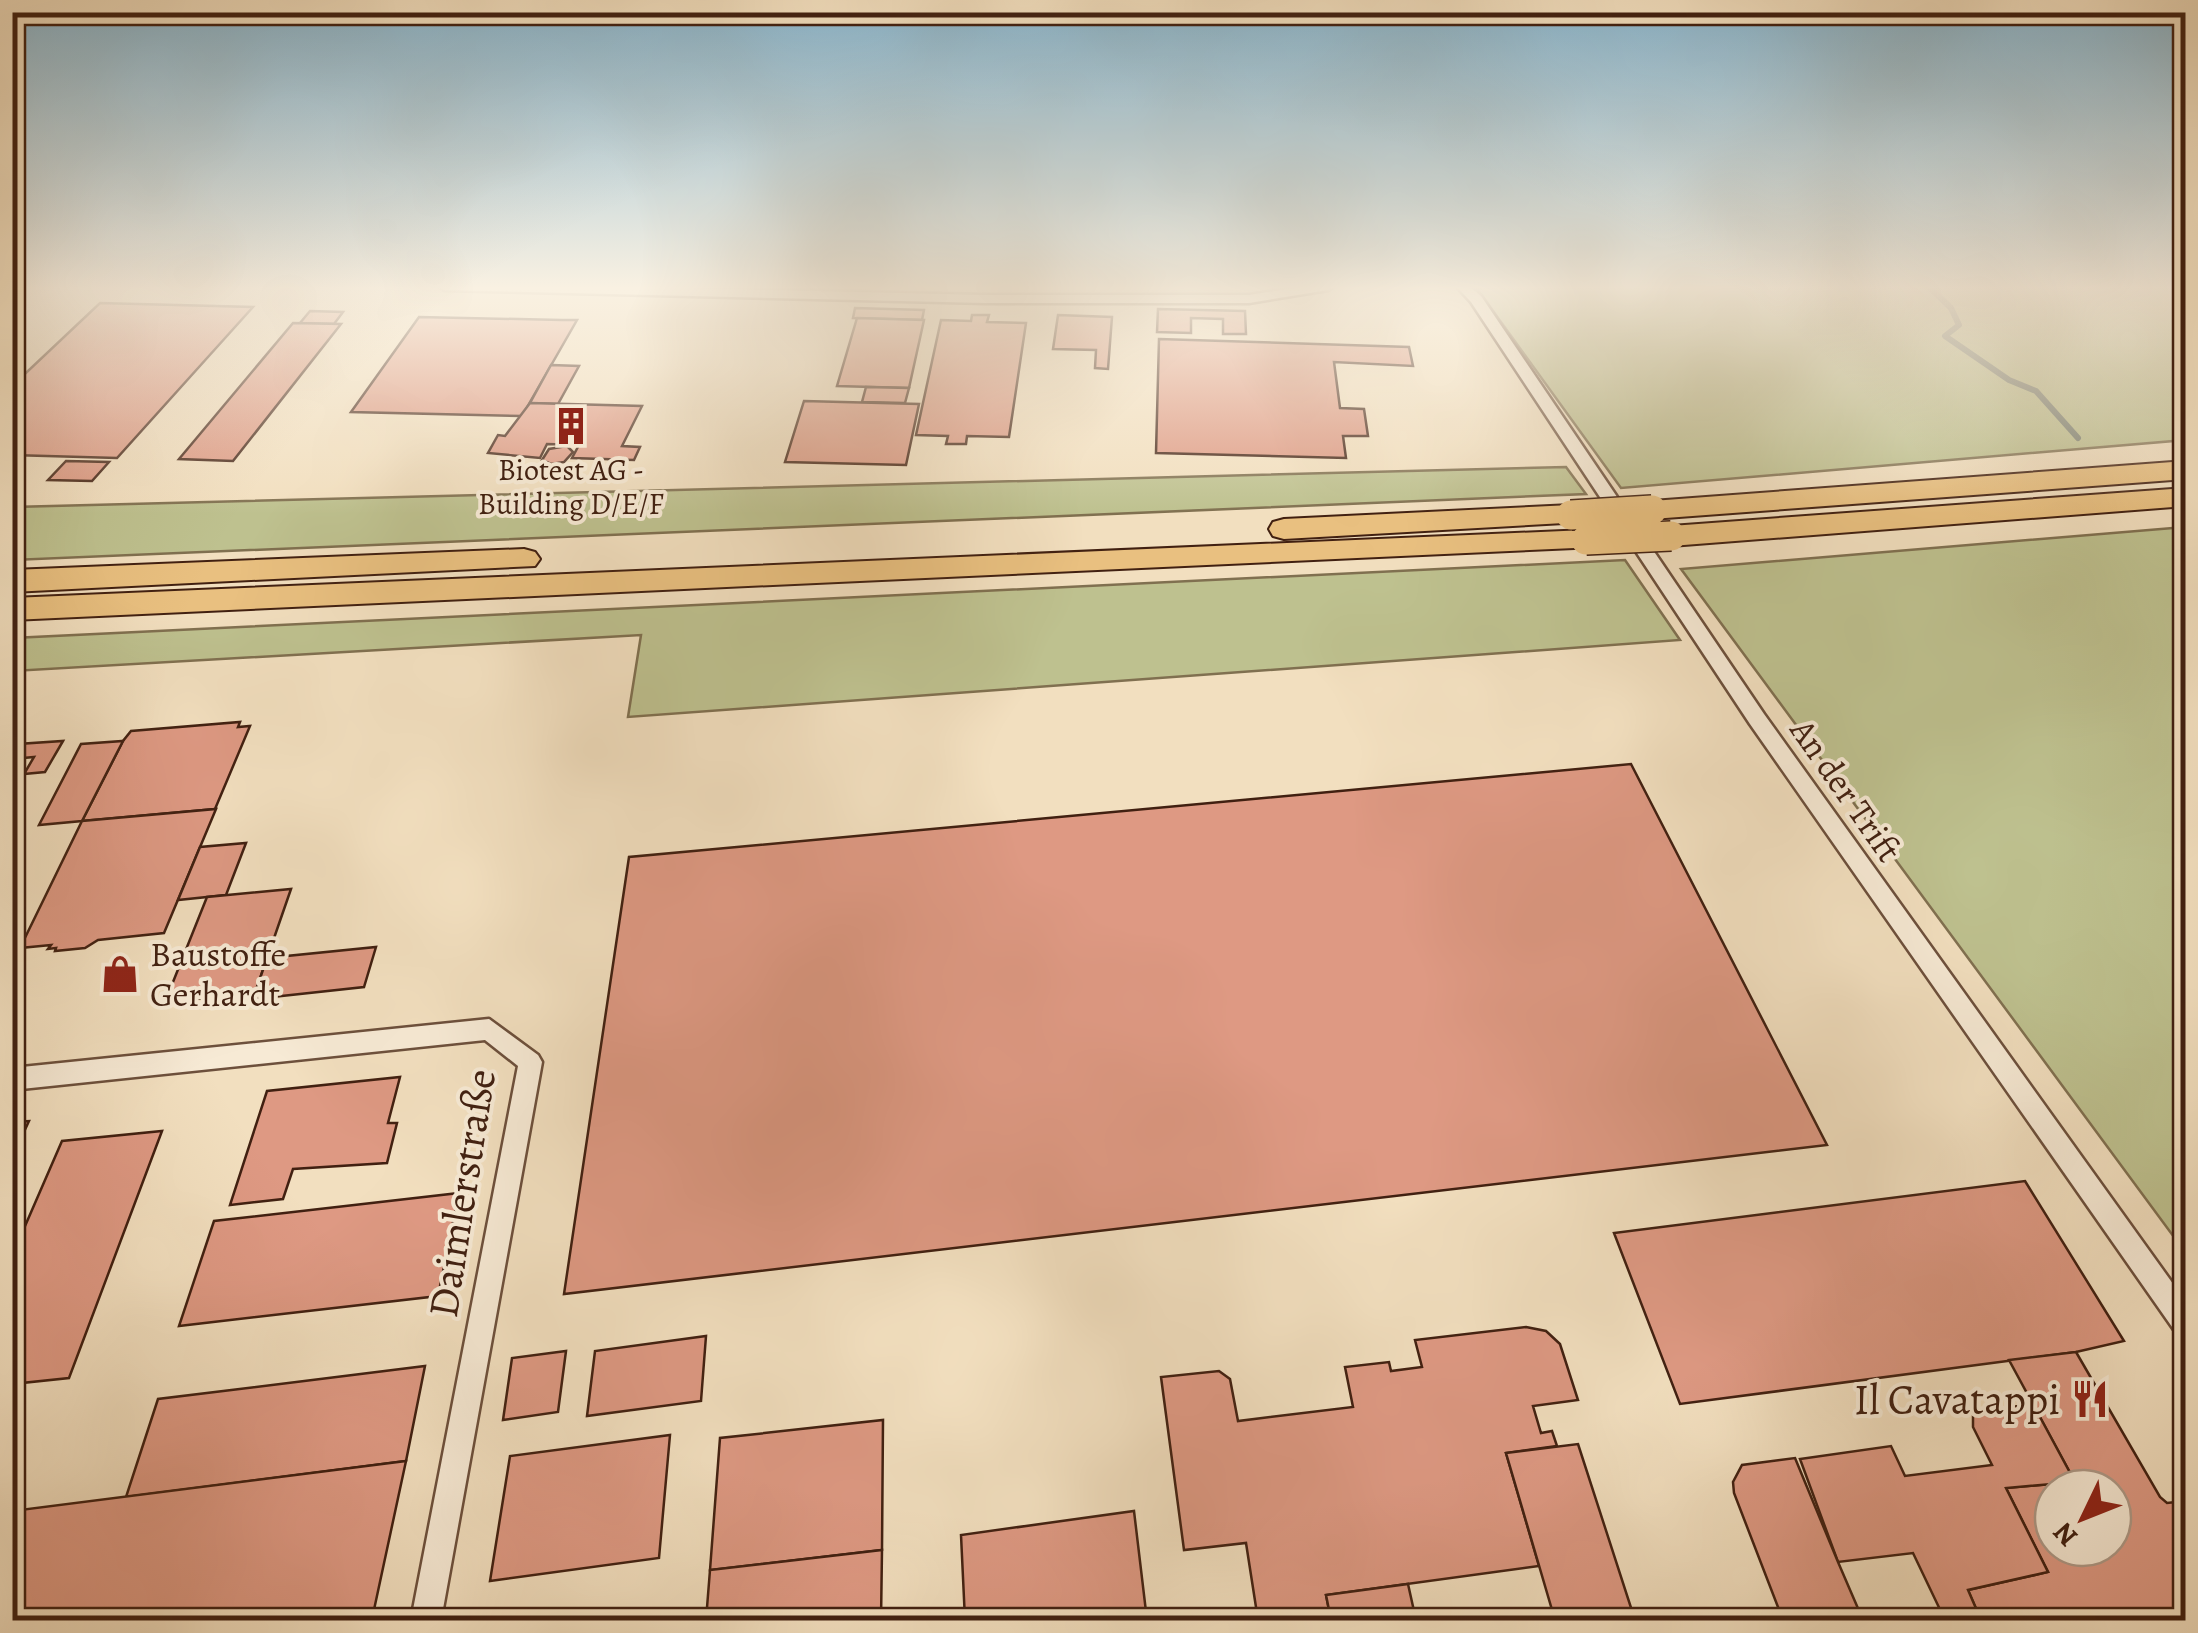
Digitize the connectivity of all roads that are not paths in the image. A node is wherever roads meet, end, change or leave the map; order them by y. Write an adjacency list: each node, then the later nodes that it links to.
1 (1518, 362): 8 (street, An der Trift)
2 (2186, 470): 4 (highway, bridge)
3 (2186, 498): 4 (highway, bridge)
4 (1578, 528): 5 (highway); 6 (highway)
5 (12, 581)
6 (12, 609)
7 (12, 1080): 9 (street, Daimlerstraße)
8 (2186, 1326)
9 (426, 1620)

